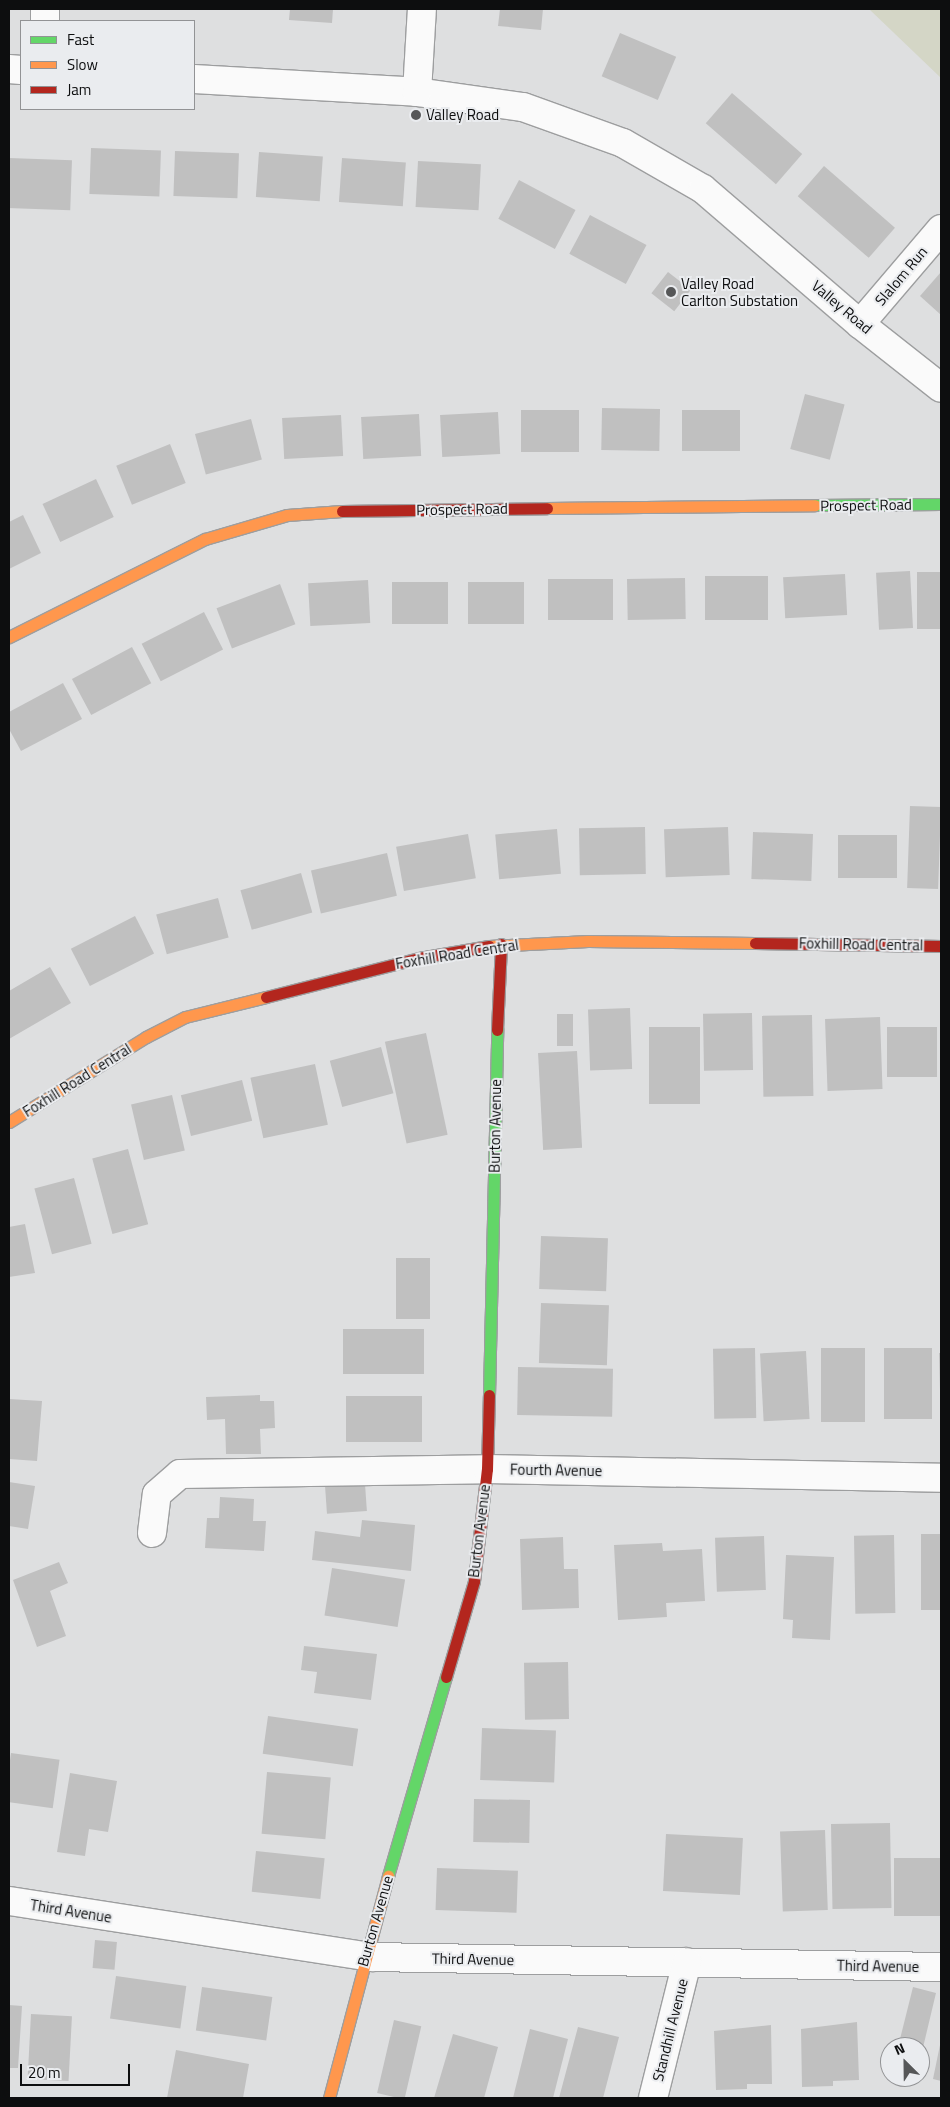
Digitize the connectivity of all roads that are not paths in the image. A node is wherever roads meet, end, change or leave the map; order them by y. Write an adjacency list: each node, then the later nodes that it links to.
1 (422, 9): 3 (street)
2 (195, 79): 3 (street, Valley Road)
3 (417, 92): 5 (street, Valley Road)
4 (941, 229): 5 (street, Slalom Run)
5 (860, 324): 6 (street, Valley Road)
6 (941, 388)
7 (941, 504): 8 (street, Prospect Road)
8 (9, 637)
9 (501, 944): 10 (street, Foxhill Road Central); 11 (street, Foxhill Road Central); 12 (street, Burton Avenue)
10 (941, 946)
11 (9, 1122)
12 (487, 1469): 13 (street, Fourth Avenue); 14 (street, Fourth Avenue); 16 (street, Burton Avenue)
13 (941, 1478)
14 (152, 1533)
15 (9, 1901): 16 (street, Third Avenue)
16 (364, 1957): 17 (street, Third Avenue); 19 (street, Burton Avenue)
17 (687, 1962): 18 (street, Third Avenue); 20 (street, Standhill Avenue)
18 (941, 1968)
19 (329, 2098)
20 (653, 2098)

